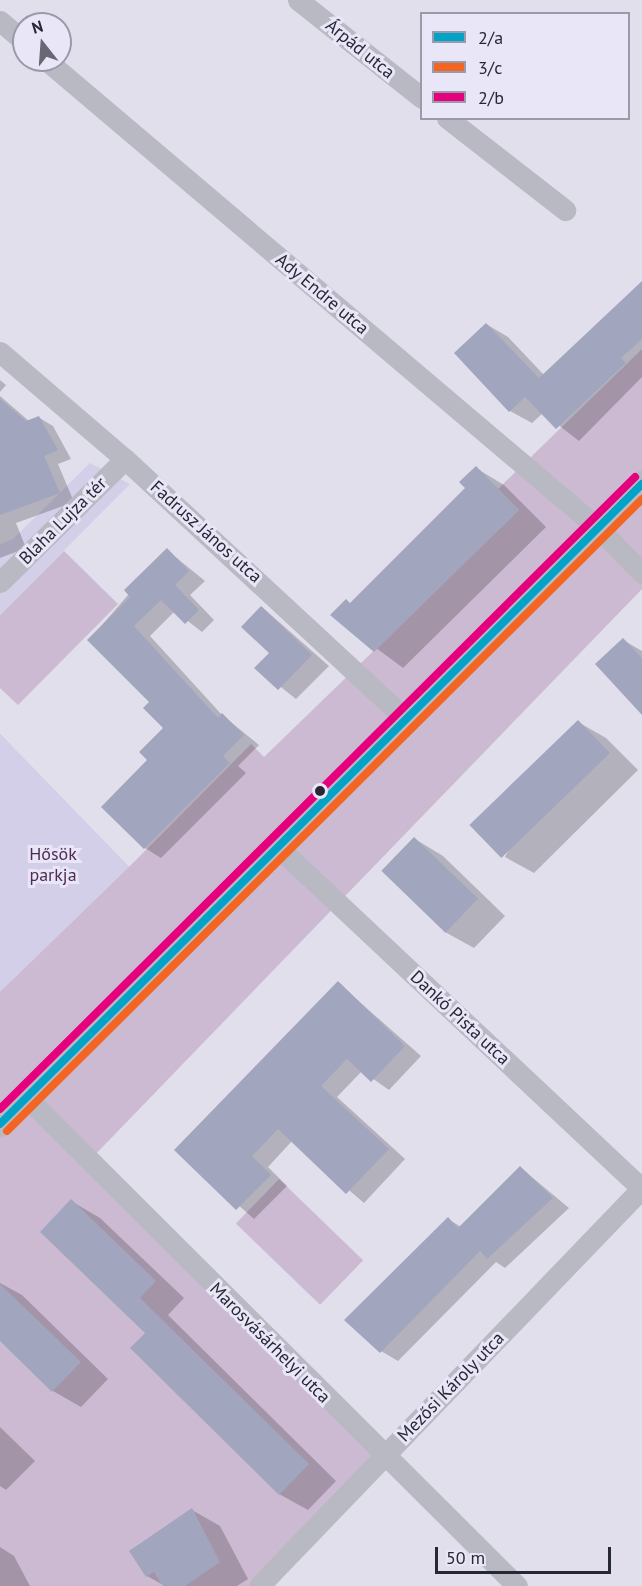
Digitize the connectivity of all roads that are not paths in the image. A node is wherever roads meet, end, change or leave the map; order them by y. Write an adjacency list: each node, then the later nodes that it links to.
1 (298, 0): 5 (street, Árpád utca)
2 (0, 21): 3 (street)
3 (12, 31)
4 (60, 72): 11 (street, Ady Endre utca)
5 (420, 96)
6 (450, 120): 7 (street)
7 (565, 210)
8 (0, 352): 9 (street, Fadrusz János utca)
9 (125, 459): 13 (street, Blaha Lujza tér); 14 (street, Fadrusz János utca)
10 (642, 484): 11 (street)
11 (598, 528): 12 (street, Ady Endre utca); 14 (street)
12 (642, 573)
13 (0, 582)
14 (406, 719): 15 (street)
15 (278, 847): 16 (street); 18 (street, Dankó Pista utca)
16 (27, 1097): 17 (street); 19 (street, Marosvásárhelyi utca)
17 (0, 1124)
18 (642, 1189): 19 (street, Mezősi Károly utca)
19 (383, 1457): 20 (street, Mezősi Károly utca); 21 (street, Marosvásárhelyi utca)
20 (259, 1586)
21 (517, 1586)

